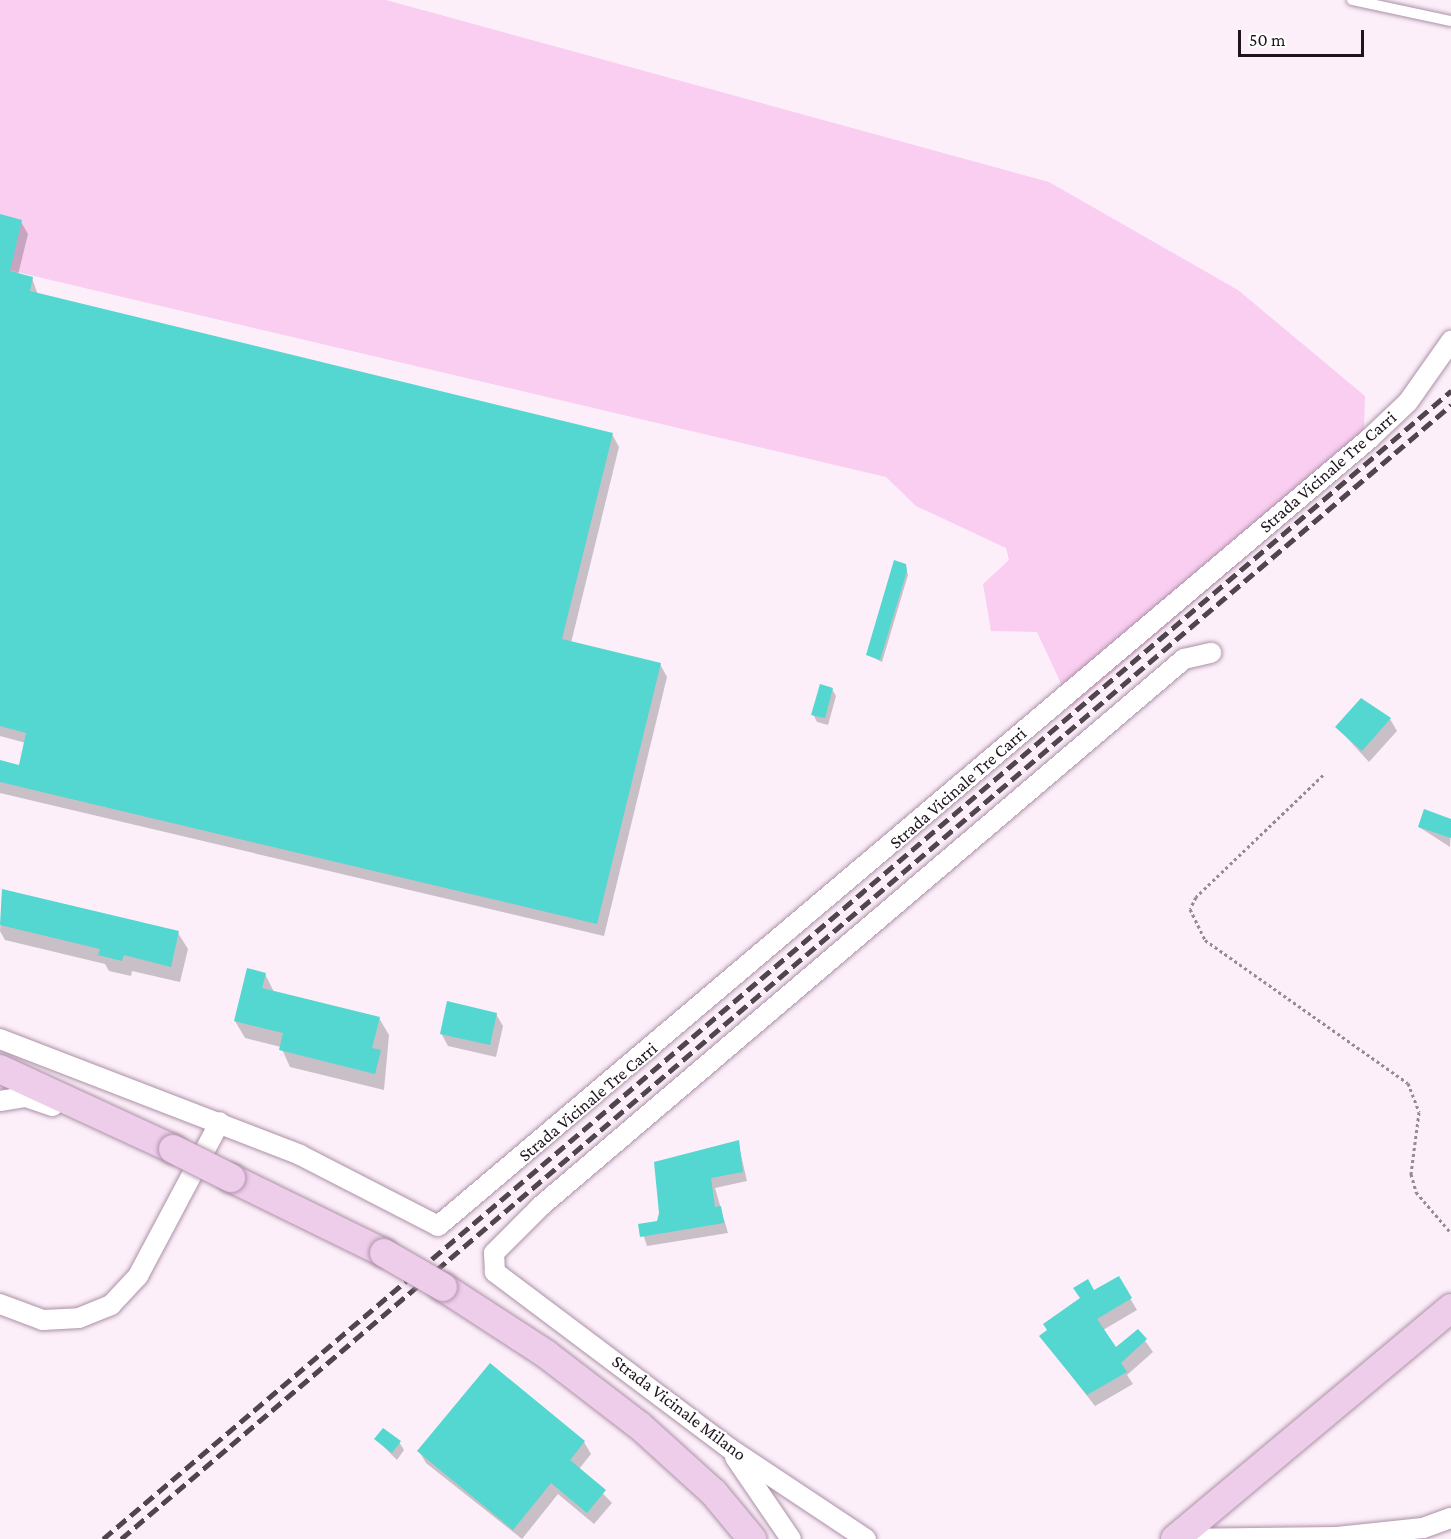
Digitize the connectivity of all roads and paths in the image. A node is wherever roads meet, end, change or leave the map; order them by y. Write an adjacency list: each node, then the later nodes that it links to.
1 (1352, 0): 2 (lane)
2 (1451, 21)
3 (1451, 341): 9 (street, Strada Vicinale Tre Carri)
4 (1211, 652): 14 (street, Strada Vicinale Milano)
5 (1323, 774): 11 (path)
6 (0, 1039): 9 (street)
7 (0, 1069): 10 (main road)
8 (0, 1101): 10 (street)
9 (220, 1122): 12 (street)
10 (137, 1132): 15 (main road, bridge)
11 (1451, 1233)
12 (0, 1304)
13 (1451, 1308): 21 (main road)
14 (729, 1448): 19 (street); 20 (street, Strada Vicinale Milano)
15 (714, 1493): 17 (main road); 18 (main road)
16 (1451, 1518): 21 (street)
17 (752, 1539)
18 (770, 1539)
19 (791, 1539)
20 (866, 1539)
21 (1175, 1539)

